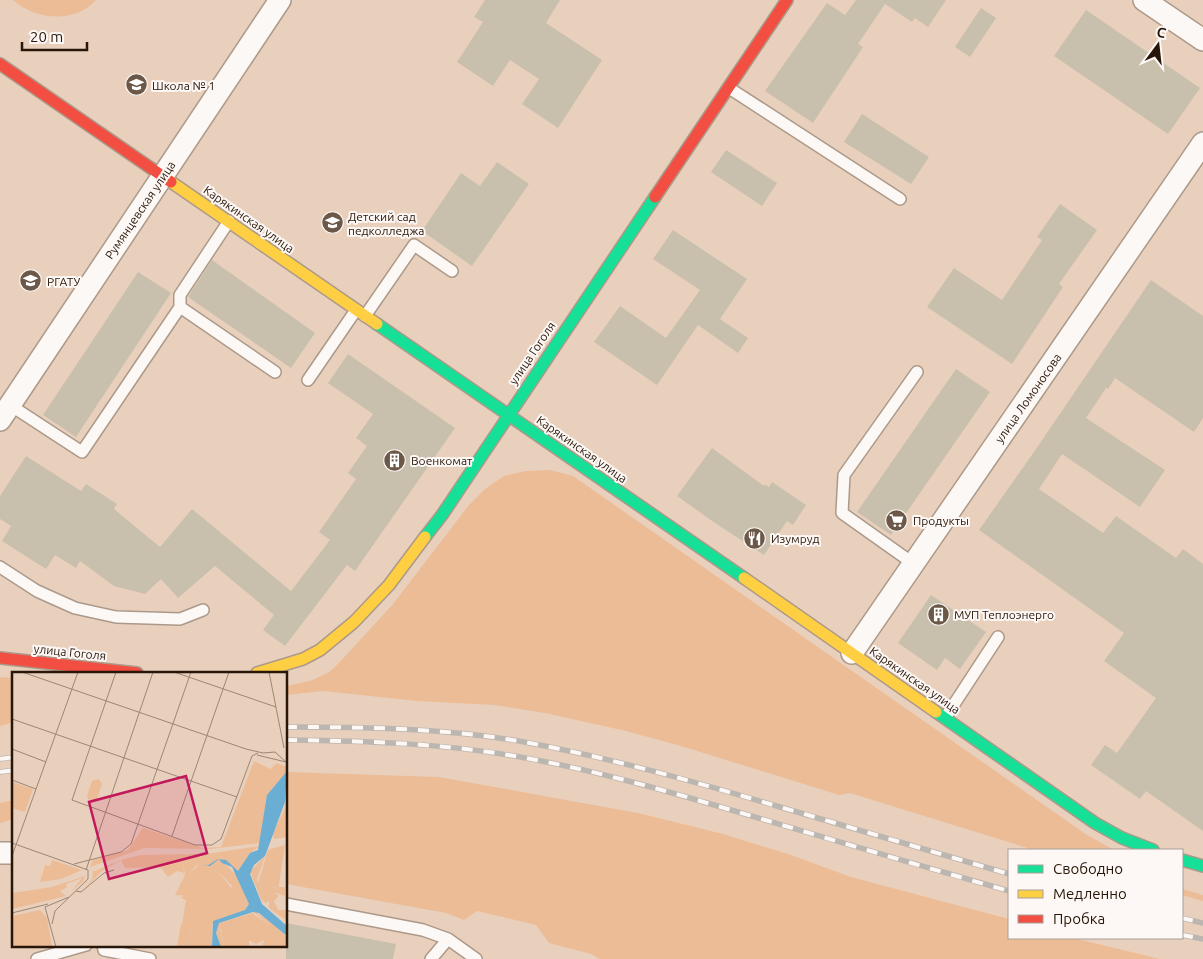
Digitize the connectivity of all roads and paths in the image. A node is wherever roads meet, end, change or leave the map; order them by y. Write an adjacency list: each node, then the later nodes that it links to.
1 (280, 0): 8 (street, Румянцевская улица)
2 (787, 0): 6 (street, улица Гоголя)
3 (1144, 0): 4 (street)
4 (1203, 40)
5 (0, 64): 8 (street, Карякинская улица)
6 (729, 88): 9 (lane); 18 (street, улица Гоголя)
7 (1203, 143): 19 (street, улица Ломоносова)
8 (163, 176): 10 (street, Карякинская улица); 17 (street, Румянцевская улица)
9 (900, 199)
10 (229, 221): 12 (lane); 13 (street, Карякинская улица)
11 (452, 271): 13 (lane)
12 (180, 306): 14 (lane); 17 (lane)
13 (361, 313): 16 (lane); 18 (street, Карякинская улица)
14 (276, 372)
15 (917, 372): 19 (lane)
16 (308, 380)
17 (5, 412)
18 (508, 415): 23 (street, Карякинская улица); 26 (street, улица Гоголя)
19 (914, 564): 23 (street, улица Ломоносова)
20 (0, 567): 21 (lane)
21 (203, 610)
22 (998, 637): 27 (lane)
23 (852, 653): 27 (street, Карякинская улица)
24 (0, 658): 25 (street, улица Гоголя)
25 (128, 672)
26 (261, 672)
27 (945, 718): 28 (street, Карякинская улица)
28 (1150, 849)
29 (1183, 860): 30 (street)
30 (1203, 866)
31 (288, 904): 32 (lane)
32 (448, 939): 37 (lane); 38 (lane)
33 (82, 946): 35 (lane)
34 (103, 946): 36 (lane)
35 (37, 959)
36 (150, 959)
37 (431, 959)
38 (476, 959)

